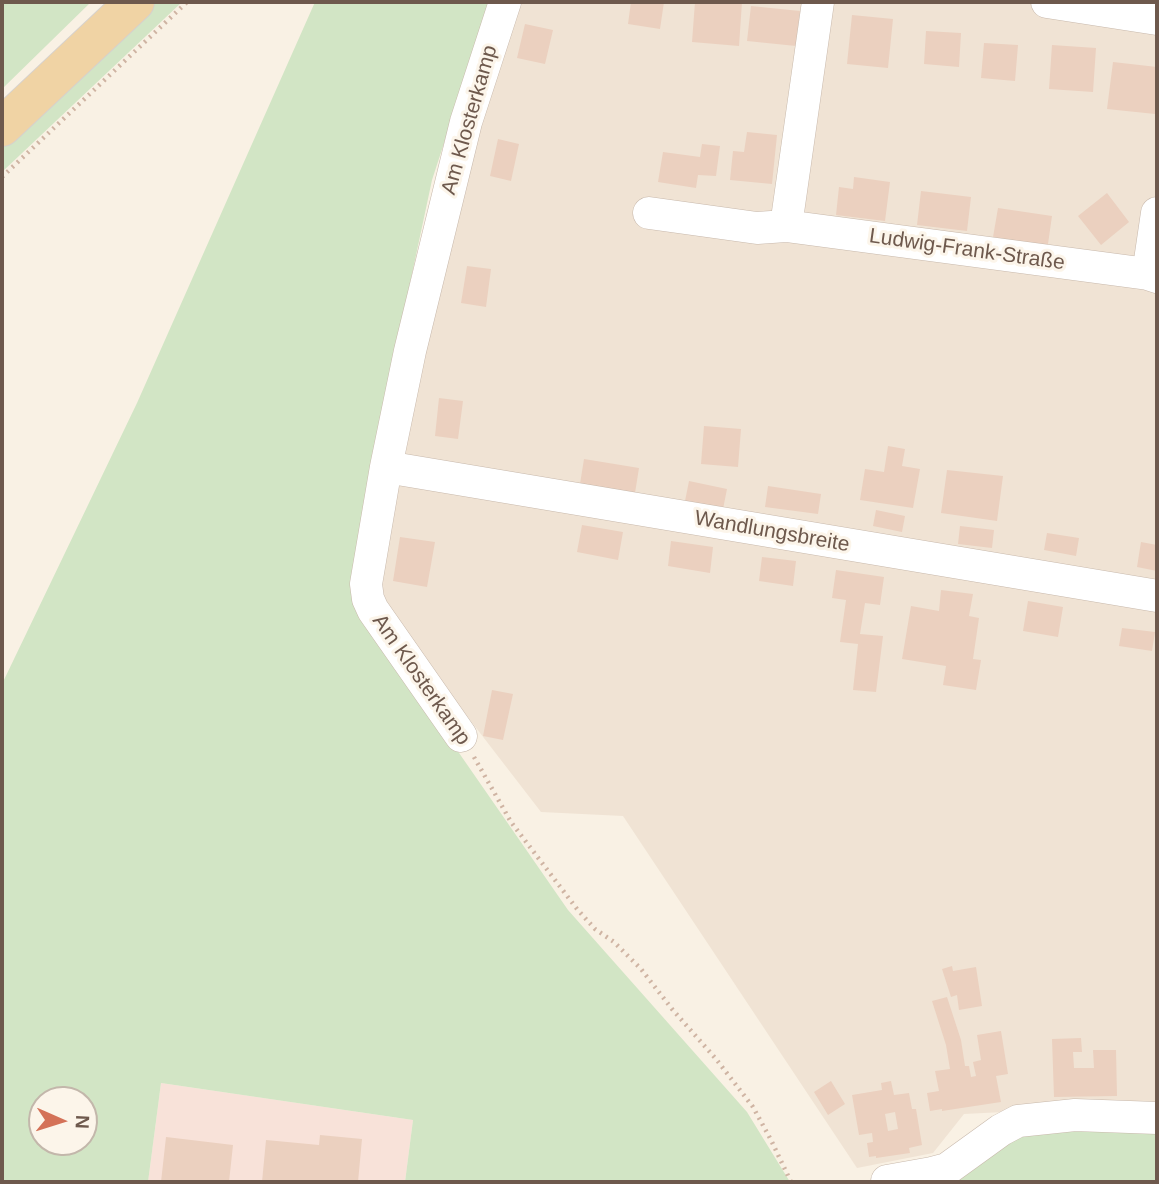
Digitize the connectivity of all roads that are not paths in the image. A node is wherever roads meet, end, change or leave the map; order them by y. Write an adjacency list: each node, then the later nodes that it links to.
1 (135, 2): 6 (main road)
2 (505, 2): 11 (street, Am Klosterkamp)
3 (818, 2): 9 (street)
4 (1047, 2): 5 (street)
5 (1157, 19)
6 (2, 127)
7 (649, 213): 9 (street, Ludwig-Frank-Straße)
8 (1157, 213): 10 (street, Ludwig-Frank-Straße)
9 (786, 226): 10 (street, Ludwig-Frank-Straße)
10 (1153, 275)
11 (386, 467): 12 (street, Wandlungsbreite); 13 (street, Am Klosterkamp)
12 (1157, 596)
13 (461, 736)
14 (1157, 1118): 15 (street)
15 (887, 1181)

